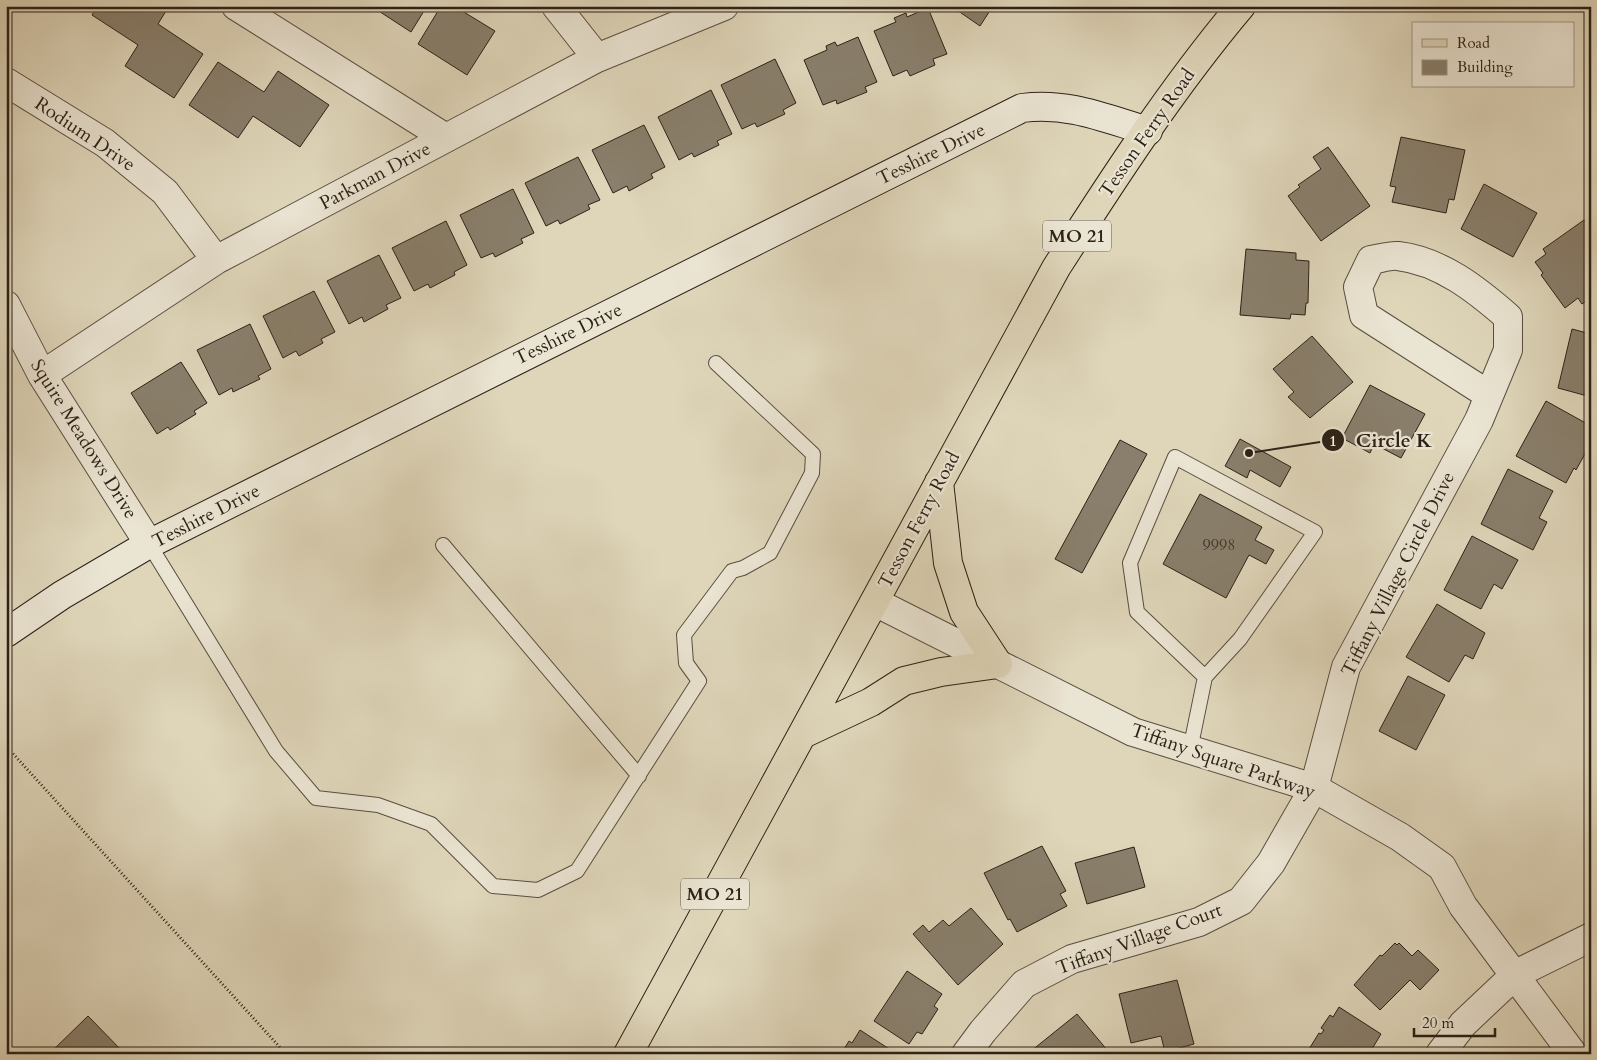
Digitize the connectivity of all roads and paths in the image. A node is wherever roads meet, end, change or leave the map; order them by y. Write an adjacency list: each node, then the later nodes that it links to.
1 (236, 6): 8 (street)
2 (556, 6): 5 (street)
3 (724, 6): 5 (street, Parkman Drive)
4 (1241, 6): 7 (main road, Tesson Ferry Road / MO 21)
5 (597, 58): 8 (street, Parkman Drive)
6 (6, 82): 9 (street, Rodium Drive)
7 (1148, 130): 14 (main road, Tesson Ferry Road / MO 21); 15 (street, Tesshire Drive)
8 (446, 138): 9 (street, Parkman Drive)
9 (216, 260): 12 (street, Parkman Drive)
10 (6, 305): 12 (street, Squire Meadows Drive)
11 (716, 363): 24 (lane)
12 (42, 375): 15 (street, Squire Meadows Drive)
13 (1489, 395): 13 (street, Tiffany Village Circle Drive); 25 (street, Tiffany Village Circle Drive)
14 (939, 482): 17 (main road, Tesson Ferry Road / MO 21); 19 (main road)
15 (149, 544): 18 (street, Tesshire Drive); 24 (lane)
16 (443, 545): 24 (lane)
17 (875, 602): 19 (street, Tiffany Square Parkway); 21 (main road, Tesson Ferry Road / MO 21)
18 (7, 630)
19 (998, 664): 21 (main road); 23 (street, Tiffany Square Parkway)
20 (1205, 677): 20 (lane); 23 (lane)
21 (803, 734): 29 (main road, Tesson Ferry Road / MO 21)
22 (6, 746): 28 (path)
23 (1190, 750): 25 (street, Tiffany Square Parkway)
24 (639, 776)
25 (1314, 788): 27 (street, Tiffany Square Parkway); 30 (street, Tiffany Village Court)
26 (1591, 937): 27 (street)
27 (1516, 974): 31 (street); 32 (street, Tiffany Square Parkway)
28 (286, 1054)
29 (628, 1054)
30 (966, 1054)
31 (1440, 1054)
32 (1573, 1054)

